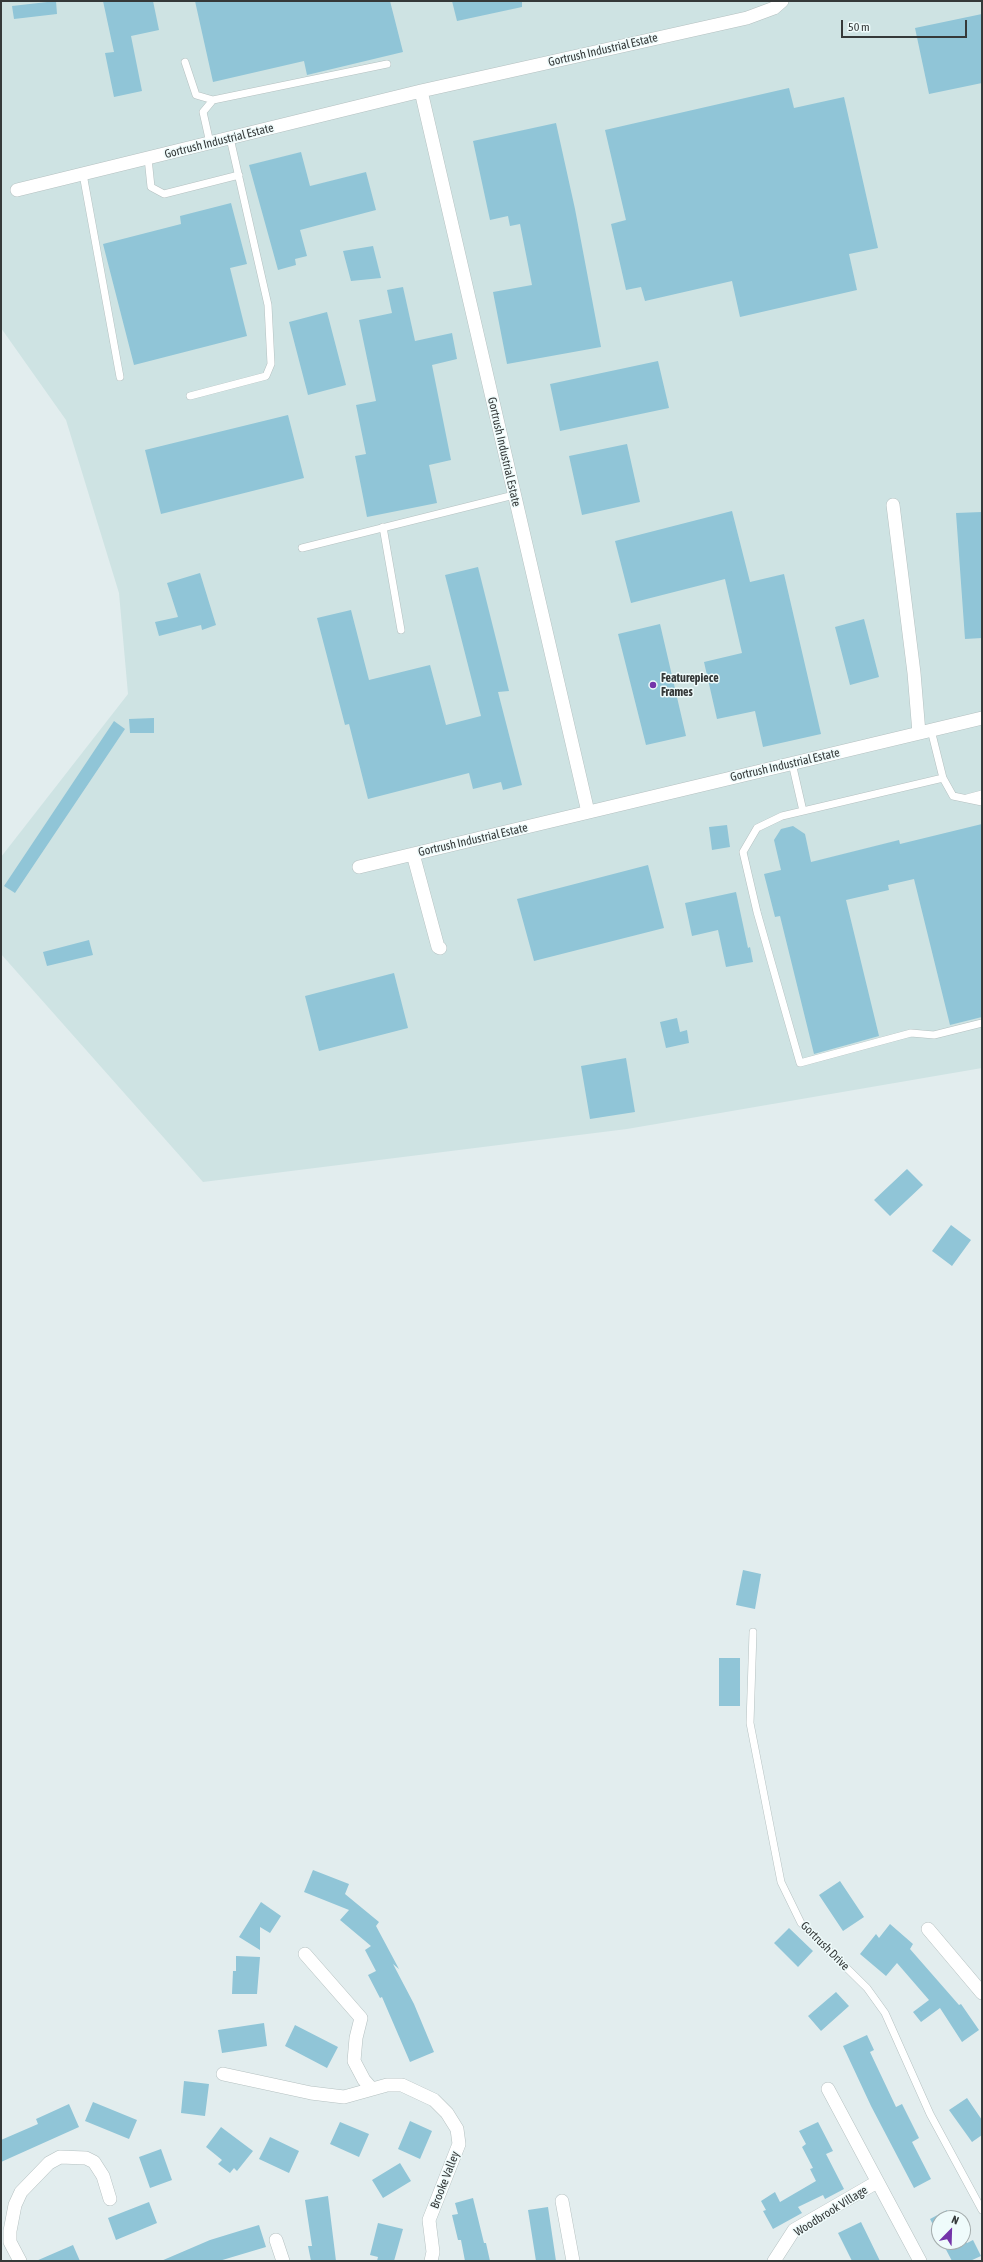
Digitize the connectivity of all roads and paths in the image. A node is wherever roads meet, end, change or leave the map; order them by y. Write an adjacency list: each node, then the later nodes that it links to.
1 (782, 1): 4 (street, Gortrush Industrial Estate)
2 (186, 62): 5 (lane)
3 (387, 64): 5 (lane)
4 (421, 91): 6 (street, Gortrush Industrial Estate); 14 (street, Gortrush Industrial Estate)
5 (213, 100): 7 (lane)
6 (230, 138): 7 (street, Gortrush Industrial Estate); 10 (lane)
7 (210, 143): 8 (street, Gortrush Industrial Estate)
8 (148, 158): 9 (street, Gortrush Industrial Estate); 10 (lane)
9 (83, 174): 11 (street, Gortrush Industrial Estate); 12 (lane)
10 (239, 175): 13 (lane)
11 (17, 190)
12 (120, 377)
13 (190, 396)
14 (514, 495): 16 (lane); 27 (street, Gortrush Industrial Estate)
15 (893, 505): 20 (street)
16 (383, 527): 17 (lane); 18 (lane)
17 (302, 548)
18 (401, 630)
19 (982, 718): 20 (street, Gortrush Industrial Estate)
20 (925, 732): 21 (street, Gortrush Industrial Estate); 22 (lane)
21 (792, 763): 26 (lane); 27 (street, Gortrush Industrial Estate)
22 (943, 778): 24 (lane); 26 (lane)
23 (982, 794): 24 (lane)
24 (964, 799): 25 (lane)
25 (982, 802)
26 (803, 811): 31 (lane)
27 (588, 812): 28 (street, Gortrush Industrial Estate)
28 (413, 854): 29 (street, Gortrush Industrial Estate); 30 (street)
29 (359, 867)
30 (440, 948)
31 (982, 1023)
32 (753, 1632): 42 (lane, Gortrush Drive)
33 (928, 1929): 35 (street)
34 (305, 1954): 37 (street)
35 (982, 1993)
36 (223, 2074): 37 (street, Brooke Valley)
37 (372, 2089): 46 (street, Brooke Valley)
38 (828, 2089): 39 (street, Woodbrook Village)
39 (877, 2182): 48 (street, Woodbrook Village); 49 (street, Woodbrook Village)
40 (110, 2199): 44 (street)
41 (562, 2201): 47 (street)
42 (982, 2210)
43 (276, 2240): 45 (street)
44 (20, 2261)
45 (283, 2261)
46 (431, 2261)
47 (573, 2261)
48 (774, 2261)
49 (920, 2261)

